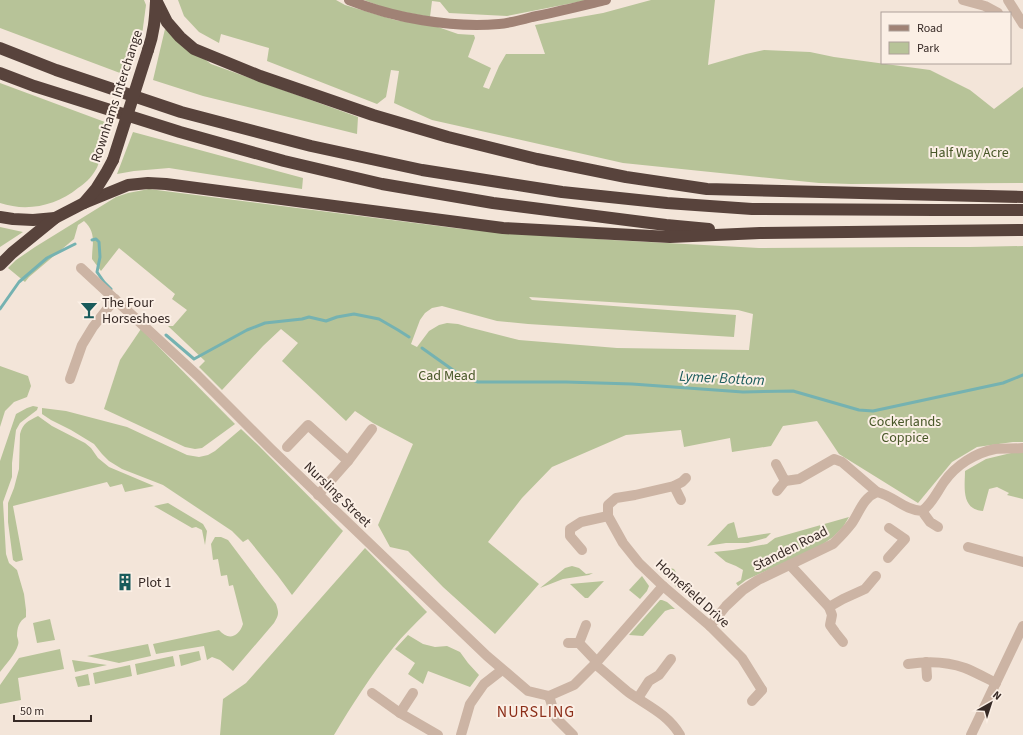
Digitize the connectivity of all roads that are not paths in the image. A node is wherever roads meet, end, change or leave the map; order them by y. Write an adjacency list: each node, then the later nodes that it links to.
1 (156, 0): 12 (highway); 13 (highway, Rownhams Interchange, bridge)
2 (349, 0): 3 (street)
3 (606, 0)
4 (963, 0): 6 (street)
5 (1008, 0): 8 (street)
6 (996, 12)
7 (1011, 21): 9 (street)
8 (1023, 24)
9 (1023, 27)
10 (0, 48): 14 (highway)
11 (0, 73): 18 (highway)
12 (1023, 197)
13 (84, 203): 16 (highway, Rownhams Interchange); 18 (highway)
14 (1023, 210)
15 (0, 217): 16 (highway, Rownhams Interchange)
16 (55, 218): 19 (highway)
17 (1023, 230): 18 (highway)
18 (760, 233)
19 (0, 265)
20 (81, 268): 21 (street, Nursling Street)
21 (115, 300): 22 (street); 33 (street, Nursling Street)
22 (70, 378)
23 (372, 429): 26 (street)
24 (287, 447): 26 (street)
25 (1023, 448): 35 (street)
26 (348, 461): 33 (street)
27 (776, 464): 29 (street)
28 (686, 478): 30 (street)
29 (785, 480): 31 (street); 32 (street)
30 (674, 486): 34 (street); 36 (street)
31 (777, 491)
32 (877, 492): 35 (street); 43 (street, Standen Road)
33 (318, 495): 57 (street, Nursling Street)
34 (681, 500)
35 (922, 511): 38 (street)
36 (608, 516): 40 (street); 45 (street, Homefield Drive)
37 (889, 528): 41 (street)
38 (938, 528)
39 (968, 547): 42 (street)
40 (582, 550)
41 (888, 558)
42 (1023, 562)
43 (790, 565): 46 (street); 48 (street, Standen Road)
44 (876, 576): 46 (street)
45 (663, 586): 48 (street, Homefield Drive); 55 (street)
46 (831, 611): 50 (street)
47 (586, 625): 52 (street)
48 (710, 626): 64 (street, Homefield Drive)
49 (1023, 626): 59 (street)
50 (843, 642)
51 (568, 643): 52 (street)
52 (579, 643): 55 (street)
53 (671, 659): 63 (street)
54 (926, 662): 56 (street); 58 (street); 59 (street)
55 (596, 663): 62 (street); 63 (street)
56 (908, 664)
57 (502, 670): 62 (street, Nursling Street); 67 (street)
58 (927, 677)
59 (996, 683): 70 (street)
60 (372, 693): 65 (street)
61 (413, 693): 65 (street)
62 (549, 696): 68 (street)
63 (638, 698): 69 (street)
64 (752, 701)
65 (400, 713): 66 (street)
66 (438, 735)
67 (461, 735)
68 (572, 735)
69 (680, 735)
70 (971, 735)

